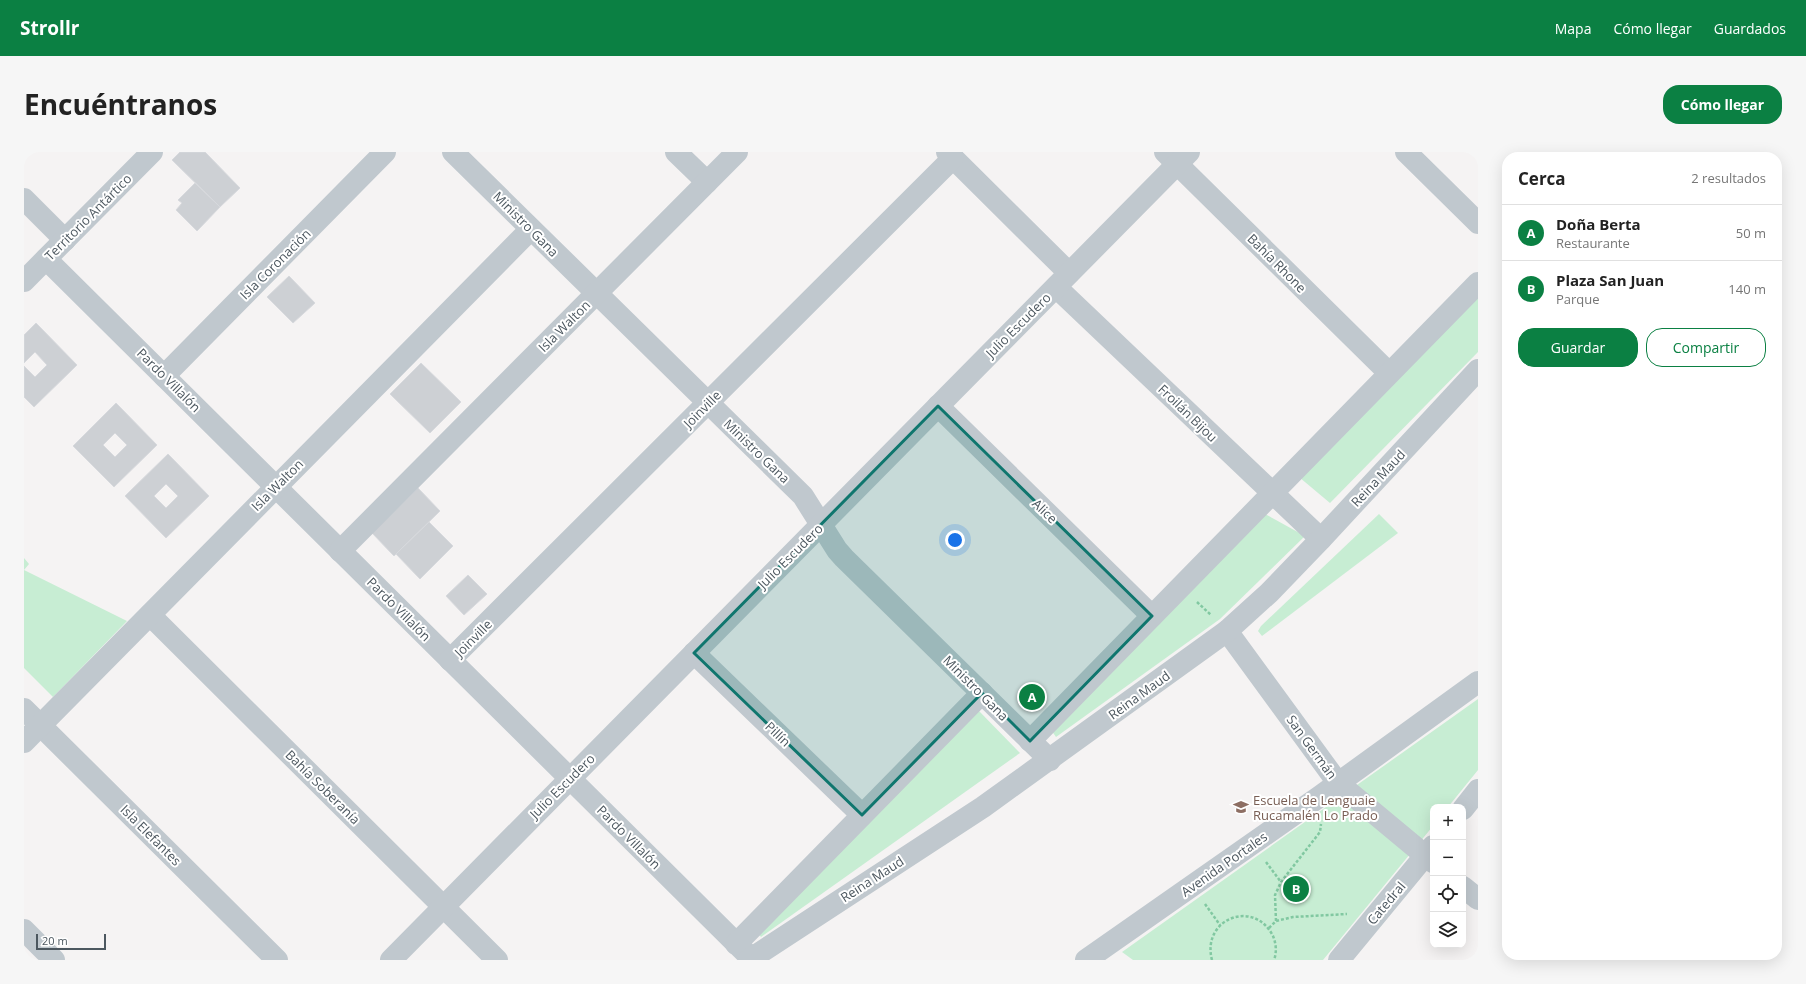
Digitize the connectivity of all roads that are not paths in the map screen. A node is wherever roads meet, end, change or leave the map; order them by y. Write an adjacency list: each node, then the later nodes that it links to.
1 (152, 152): 13 (street, Territorio Antártico)
2 (385, 152): 21 (street, Isla Coronación)
3 (453, 152): 12 (street, Ministro Gana)
4 (676, 152): 9 (street)
5 (737, 152): 9 (street, Isla Walton)
6 (1406, 152): 11 (street)
7 (950, 155): 15 (street, Froilán Bijou); 22 (street, Joinville)
8 (1177, 156): 15 (street, Julio Escudero); 20 (street, Bahía Rhone)
9 (707, 182): 18 (street, Isla Walton)
10 (24, 199): 13 (street)
11 (1478, 223)
12 (531, 229): 18 (street, Ministro Gana); 24 (street, Isla Walton)
13 (65, 240): 14 (street, Territorio Antártico)
14 (46, 259): 16 (street, Territorio Antártico); 21 (street, Pardo Villalón)
15 (1063, 280): 23 (street, Julio Escudero); 25 (street, Froilán Bijou)
16 (24, 281)
17 (1478, 283): 20 (street)
18 (596, 293): 22 (street, Ministro Gana); 28 (street, Isla Walton)
19 (1478, 370): 27 (street, Reina Maud)
20 (1389, 373): 25 (street)
21 (164, 376): 24 (street, Pardo Villalón)
22 (708, 403): 26 (street, Ministro Gana); 33 (street, Joinville)
23 (938, 406): 26 (street, Julio Escudero); 30 (street, Alice)
24 (276, 487): 28 (street, Pardo Villalón); 29 (street, Isla Walton)
25 (1272, 493): 27 (street, Froilán Bijou); 30 (street)
26 (822, 524): 32 (street, Julio Escudero); 35 (street, Ministro Gana)
27 (1321, 540): 31 (street, Reina Maud)
28 (340, 551): 33 (street, Pardo Villalón)
29 (150, 615): 37 (street, Isla Walton); 49 (street, Bahía Soberanía)
30 (1152, 616): 38 (street)
31 (1227, 631): 40 (street, Reina Maud); 42 (street, San Germán)
32 (694, 653): 41 (street, Julio Escudero); 45 (street, Pillín)
33 (450, 660): 41 (street, Pardo Villalón)
34 (1478, 682): 42 (street, Avenida Portales)
35 (982, 693): 38 (street, Ministro Gana); 45 (street)
36 (24, 709): 37 (street, Isla Elefantes)
37 (40, 726): 39 (street, Isla Walton); 54 (street, Isla Elefantes)
38 (1030, 741): 40 (street, Ministro Gana)
39 (24, 742)
40 (1050, 760): 51 (street, Reina Maud)
41 (570, 778): 49 (street, Julio Escudero); 51 (street, Pardo Villalón)
42 (1338, 783): 46 (street, San Germán); 52 (street, Avenida Portales)
43 (1478, 790): 44 (street)
44 (1466, 805)
45 (862, 815): 51 (street)
46 (1430, 855): 57 (street, Catedral)
47 (1466, 889): 48 (street)
48 (1478, 899)
49 (444, 907): 55 (street, Julio Escudero); 56 (street, Bahía Soberanía)
50 (24, 930): 53 (street)
51 (745, 954)
52 (1089, 959)
53 (54, 960)
54 (277, 960)
55 (391, 960)
56 (497, 960)
57 (1339, 960)

